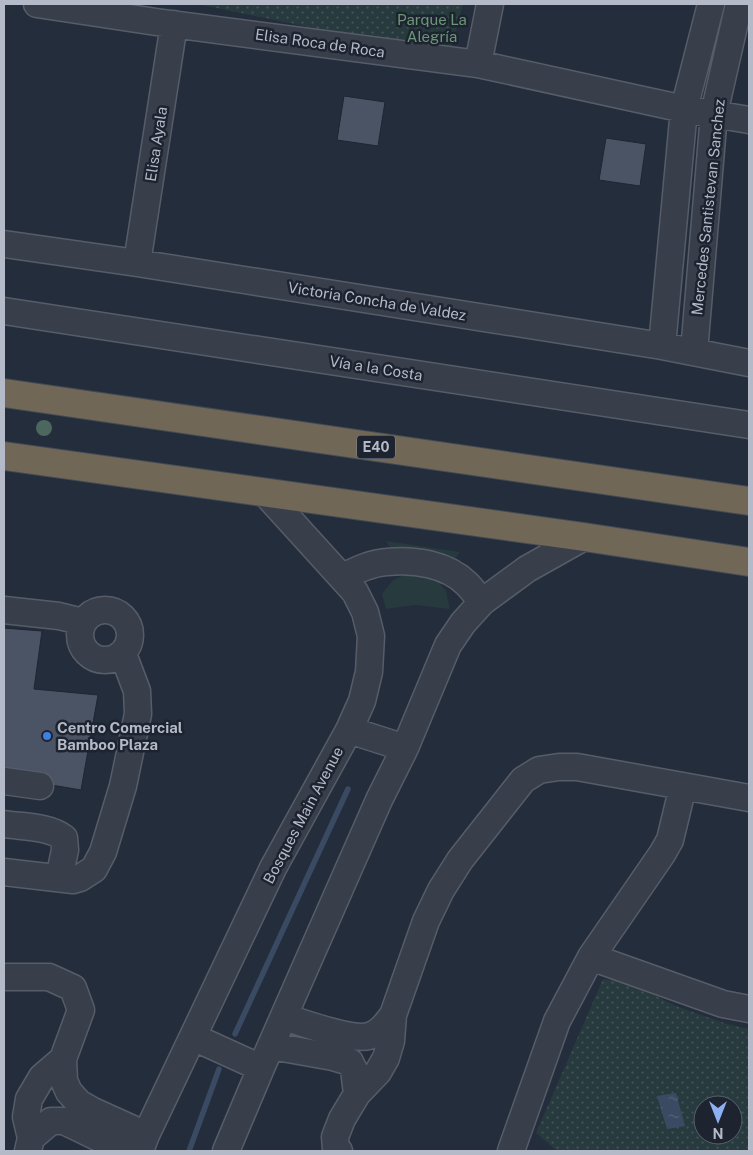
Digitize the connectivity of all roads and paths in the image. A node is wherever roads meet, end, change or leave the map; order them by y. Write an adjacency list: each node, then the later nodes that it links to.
1 (37, 4): 5 (street, Elisa Roca de Roca)
2 (490, 4): 6 (street)
3 (711, 4): 7 (street)
4 (739, 4): 8 (street, Mercedes Santistevan Sanchez)
5 (174, 24): 6 (street, Elisa Roca de Roca); 11 (street, Elisa Ayala)
6 (478, 64): 7 (street, Elisa Roca de Roca)
7 (684, 110): 8 (street, Elisa Roca de Roca); 13 (street)
8 (714, 114): 9 (street, Elisa Roca de Roca); 14 (street, Mercedes Santistevan Sanchez)
9 (749, 120)
10 (4, 244): 11 (street, Victoria Concha de Valdez)
11 (138, 263): 13 (street, Victoria Concha de Valdez)
12 (4, 311): 17 (street, Vía a la Costa)
13 (662, 346): 14 (street, Victoria Concha de Valdez)
14 (694, 352): 15 (street, Victoria Concha de Valdez)
15 (749, 363)
16 (4, 393): 20 (highway, E40)
17 (749, 425)
18 (5, 458): 19 (highway)
19 (266, 494): 21 (highway); 23 (street, Bosques Main Avenue)
20 (749, 501)
21 (584, 537): 22 (highway); 24 (street)
22 (749, 562)
23 (343, 576): 24 (street); 28 (street, Bosques Main Avenue)
24 (482, 602): 29 (street)
25 (4, 610): 26 (street)
26 (83, 622): 27 (street); 27 (street)
27 (122, 654): 36 (street)
28 (349, 730): 29 (street); 42 (street, Bosques Main Avenue)
29 (405, 748): 41 (street)
30 (4, 781): 31 (street)
31 (40, 786)
32 (683, 786): 33 (street); 37 (street); 40 (street)
33 (749, 798)
34 (4, 824): 36 (street)
35 (4, 872): 36 (street)
36 (59, 878)
37 (591, 957): 39 (street); 51 (street)
38 (4, 976): 44 (street)
39 (749, 1009)
40 (393, 1015): 41 (street); 45 (street)
41 (284, 1017): 43 (street)
42 (193, 1038): 43 (street); 46 (street, Bosques Main Avenue)
43 (266, 1057): 45 (street); 49 (street)
44 (63, 1059): 46 (street); 47 (street)
45 (357, 1094): 50 (street)
46 (143, 1143)
47 (29, 1144): 48 (street)
48 (126, 1151)
49 (226, 1151)
50 (339, 1151)
51 (511, 1151)

